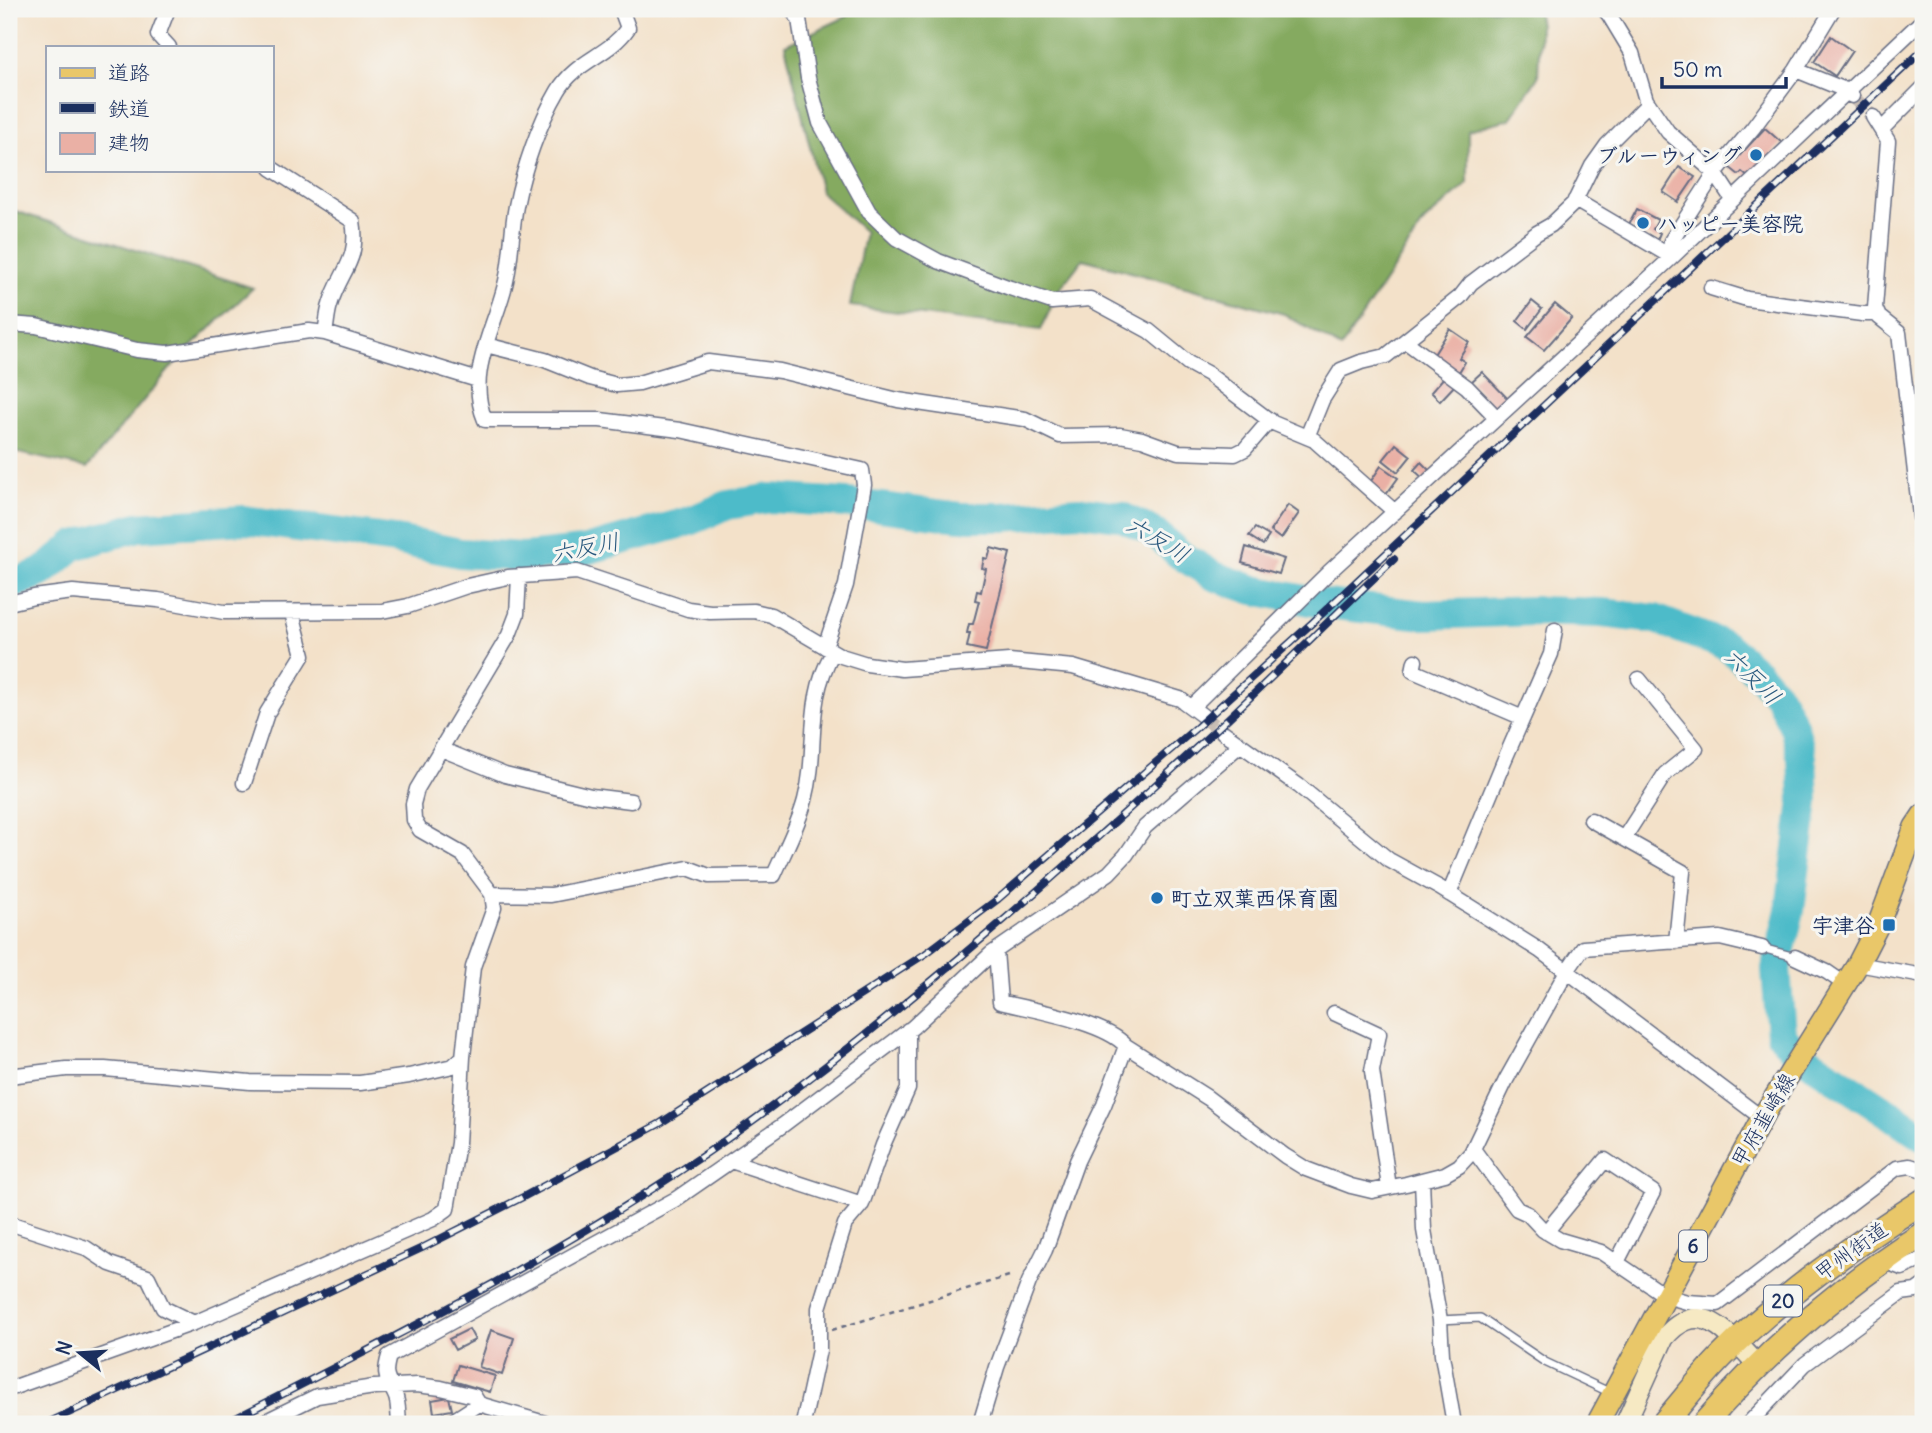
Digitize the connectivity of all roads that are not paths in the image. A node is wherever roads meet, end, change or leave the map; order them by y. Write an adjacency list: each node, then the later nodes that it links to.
1 (168, 9): 7 (street)
2 (621, 9): 22 (street)
3 (791, 9): 25 (street)
4 (1604, 9): 11 (street)
5 (1833, 9): 8 (street)
6 (1923, 20): 10 (street)
7 (168, 46)
8 (1796, 70): 10 (street); 13 (street)
9 (1923, 88): 18 (street)
10 (1849, 94): 15 (street)
11 (1648, 104): 13 (street); 14 (street)
12 (273, 169): 20 (street)
13 (1715, 173): 15 (street); 16 (street)
14 (1575, 200): 16 (street); 21 (street)
15 (1732, 200): 16 (street)
16 (1670, 258): 24 (street)
17 (1711, 288): 18 (street)
18 (1877, 314): 28 (street)
19 (9, 324): 20 (street)
20 (325, 332): 23 (street)
21 (1405, 341): 24 (street); 26 (street)
22 (486, 345): 23 (street); 25 (street)
23 (478, 380): 33 (street)
24 (1497, 418): 27 (street)
25 (1270, 420): 26 (street)
26 (1307, 437): 27 (street)
27 (1395, 512): 33 (street)
28 (1923, 542)
29 (519, 576): 31 (street); 33 (street); 39 (street)
30 (9, 603): 31 (street)
31 (292, 613): 40 (street)
32 (1555, 630): 36 (street)
33 (829, 650): 45 (street)
34 (1415, 661): 36 (street)
35 (1639, 679): 44 (street)
36 (1522, 718): 46 (street)
37 (1223, 732): 38 (street)
38 (1240, 745): 46 (street); 49 (street)
39 (440, 749): 41 (street); 45 (street)
40 (244, 783)
41 (631, 801)
42 (1923, 815): 51 (main road, 甲府韮崎線 / 6)
43 (1591, 820): 44 (street)
44 (1623, 838): 47 (street)
45 (492, 894): 58 (street)
46 (1449, 894): 52 (street)
47 (1676, 942): 48 (street); 52 (street)
48 (1762, 948): 50 (lane)
49 (996, 951): 56 (street); 57 (street)
50 (1795, 957): 54 (street)
51 (1858, 964): 53 (street); 54 (main road, 甲府韮崎線 / 6)
52 (1567, 971): 60 (street); 61 (street)
53 (1923, 976)
54 (1846, 985): 60 (main road, 甲府韮崎線 / 6)
55 (1334, 1013): 65 (street)
56 (908, 1030): 62 (street); 67 (street)
57 (1126, 1046): 65 (street); 90 (street)
58 (463, 1057): 59 (street); 77 (street)
59 (9, 1076)
60 (1762, 1118): 75 (main road, 甲府韮崎線 / 6)
61 (1473, 1149): 64 (street); 69 (street)
62 (731, 1161): 67 (street); 80 (street)
63 (1923, 1170): 75 (street)
64 (1422, 1180): 65 (street); 76 (street)
65 (1389, 1187)
66 (1923, 1201): 78 (highway, 甲州街道 / 20)
67 (862, 1204): 89 (street)
68 (9, 1223): 77 (street)
69 (1546, 1232): 73 (street); 73 (street)
70 (1923, 1234): 72 (highway, 甲州街道 / 20)
71 (1923, 1259): 72 (street)
72 (1884, 1261): 79 (highway, 甲州街道 / 20)
73 (1617, 1262): 75 (street)
74 (1923, 1286): 96 (street)
75 (1666, 1296): 82 (main road, 甲府韮崎線 / 6)
76 (1440, 1320): 82 (lane); 91 (street)
77 (194, 1323): 81 (street)
78 (1736, 1343): 79 (street); 93 (street); 94 (highway, 甲州街道 / 20)
79 (1758, 1365): 95 (highway, 甲州街道 / 20)
80 (388, 1387): 83 (street); 85 (street); 86 (street)
81 (9, 1389)
82 (1615, 1394): 92 (main road, 甲府韮崎線 / 6)
83 (479, 1404): 84 (street); 87 (street)
84 (518, 1420): 88 (street)
85 (260, 1424)
86 (399, 1424)
87 (448, 1424)
88 (548, 1424)
89 (803, 1424)
90 (980, 1424)
91 (1454, 1424)
92 (1597, 1424)
93 (1625, 1424)
94 (1663, 1424)
95 (1704, 1424)
96 (1748, 1424)

